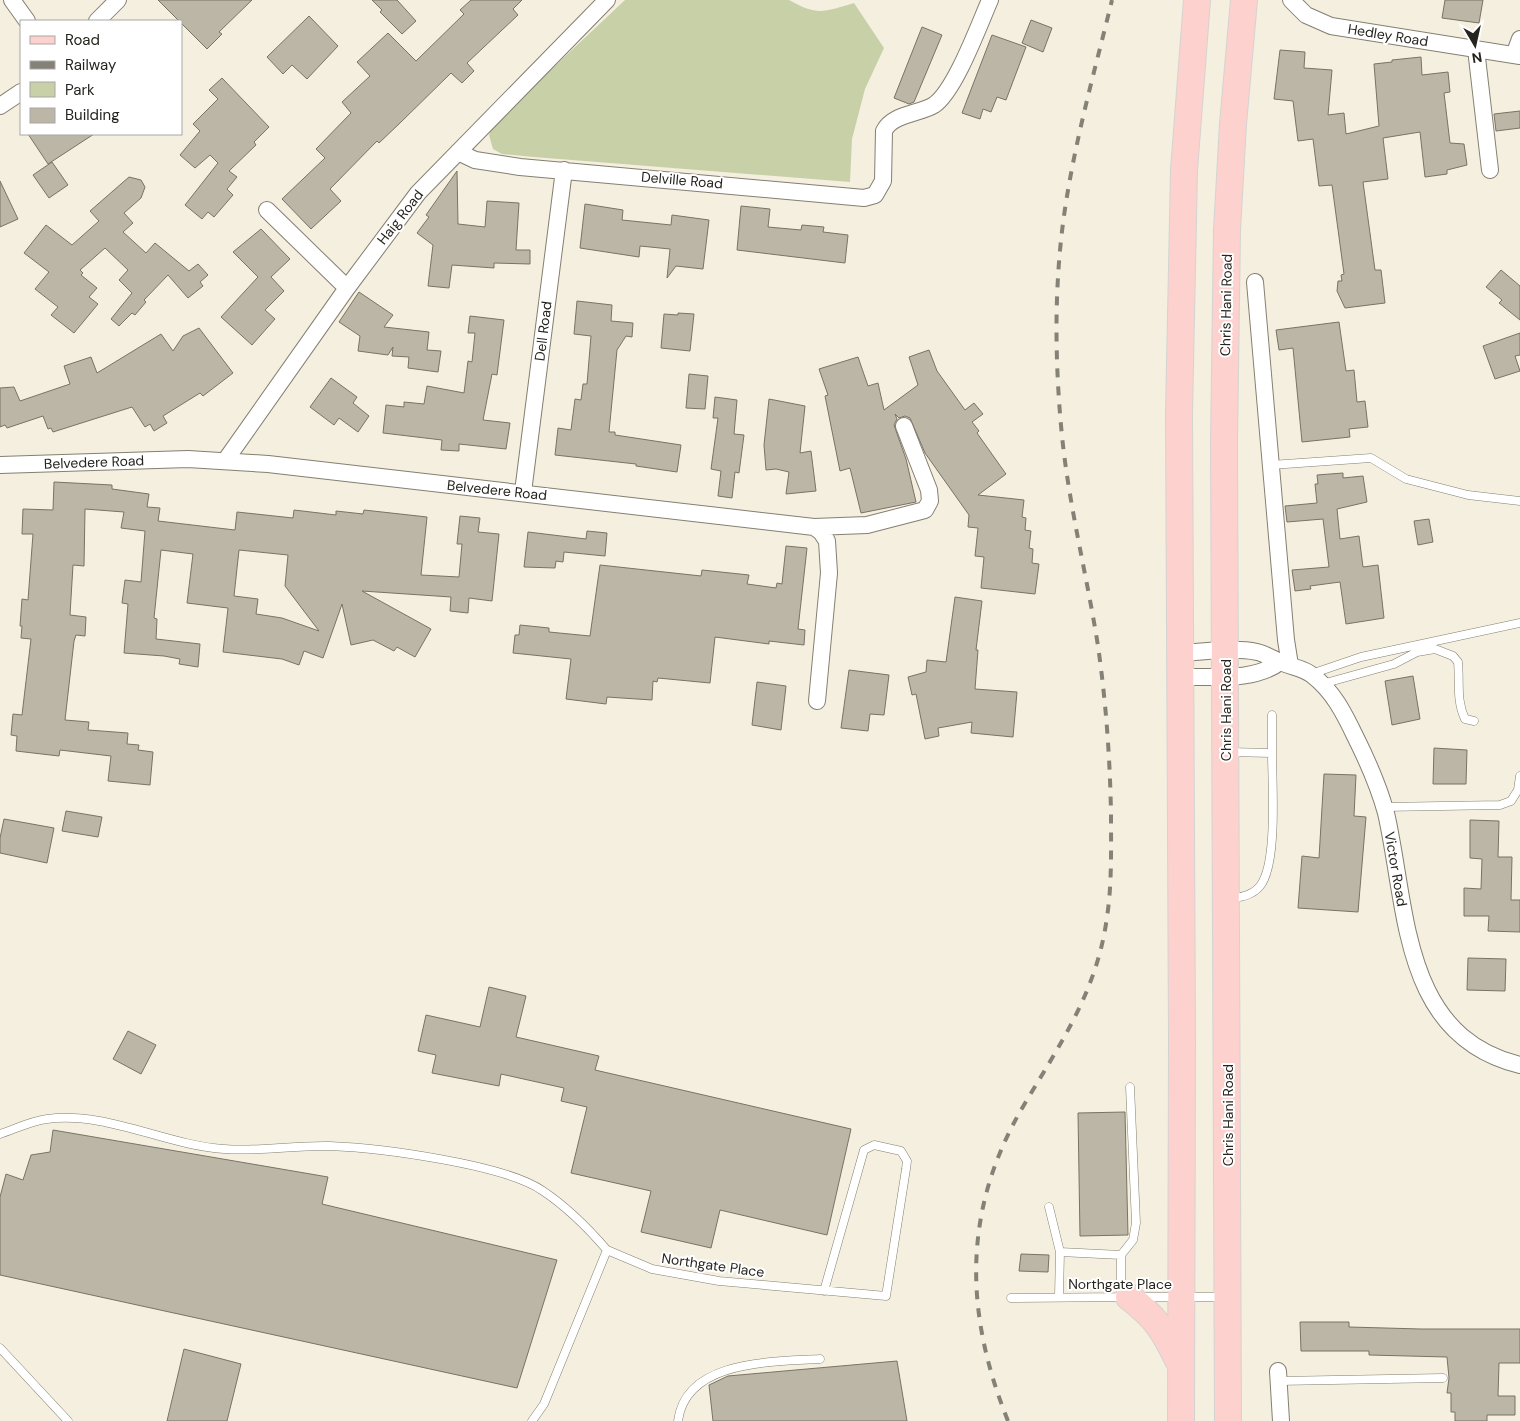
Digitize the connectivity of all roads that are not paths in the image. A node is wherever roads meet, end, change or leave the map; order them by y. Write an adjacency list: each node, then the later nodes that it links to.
1 (12, 0): 8 (street)
2 (118, 0): 9 (street)
3 (607, 0): 15 (street, Haig Road)
4 (990, 0): 16 (street, Delville Road)
5 (1197, 0): 31 (main road)
6 (1244, 0): 29 (main road, Chris Hani Road)
7 (1291, 0): 11 (street, Hedley Road)
8 (26, 20)
9 (98, 20)
10 (1520, 39): 12 (street)
11 (1476, 49): 12 (street, Hedley Road); 17 (street)
12 (1517, 55)
13 (20, 93): 14 (street)
14 (0, 106)
15 (458, 152): 16 (street, Delville Road); 20 (street, Haig Road)
16 (564, 170): 25 (street, Dell Road)
17 (1490, 170)
18 (267, 210): 20 (street)
19 (1255, 282): 24 (street)
20 (347, 288): 22 (street, Haig Road)
21 (904, 426): 27 (street, Belvedere Road)
22 (225, 461): 23 (street, Belvedere Road); 25 (street, Belvedere Road)
23 (0, 465)
24 (1271, 465): 26 (lane); 30 (street)
25 (523, 492): 27 (street, Belvedere Road)
26 (1520, 501)
27 (814, 527): 33 (street)
28 (1520, 624): 32 (lane)
29 (1226, 664): 30 (street, Victor Road); 30 (street, Victor Road); 31 (street, Victor Road); 31 (street, Victor Road); 36 (main road, Chris Hani Road)
30 (1285, 664): 32 (street, Victor Road)
31 (1181, 665): 51 (main road)
32 (1317, 679): 35 (lane); 39 (street, Victor Road)
33 (817, 701)
34 (1272, 715): 37 (lane)
35 (1474, 721)
36 (1226, 752): 37 (lane); 40 (main road, Chris Hani Road)
37 (1272, 753): 40 (lane)
38 (1520, 776): 39 (lane)
39 (1384, 807): 41 (street, Victor Road)
40 (1227, 900): 52 (main road, Chris Hani Road)
41 (1520, 1065)
42 (1130, 1087): 47 (lane)
43 (0, 1134): 45 (lane)
44 (1049, 1207): 46 (lane)
45 (607, 1250): 48 (lane, Northgate Place); 60 (lane)
46 (1060, 1252): 47 (lane); 49 (lane)
47 (1121, 1255): 50 (lane)
48 (824, 1290): 48 (lane, Northgate Place)
49 (1059, 1296): 50 (lane, Northgate Place); 53 (lane, Northgate Place)
50 (1125, 1296): 51 (lane, Northgate Place); 56 (main road)
51 (1181, 1297): 52 (lane, Northgate Place); 56 (main road)
52 (1229, 1297): 63 (main road, Chris Hani Road)
53 (1011, 1298)
54 (0, 1348): 59 (lane)
55 (820, 1359): 61 (lane)
56 (1180, 1365): 62 (main road)
57 (1278, 1376): 58 (lane); 64 (street)
58 (1443, 1378)
59 (68, 1421)
60 (532, 1421)
61 (678, 1421)
62 (1181, 1421)
63 (1228, 1421)
64 (1281, 1421)

